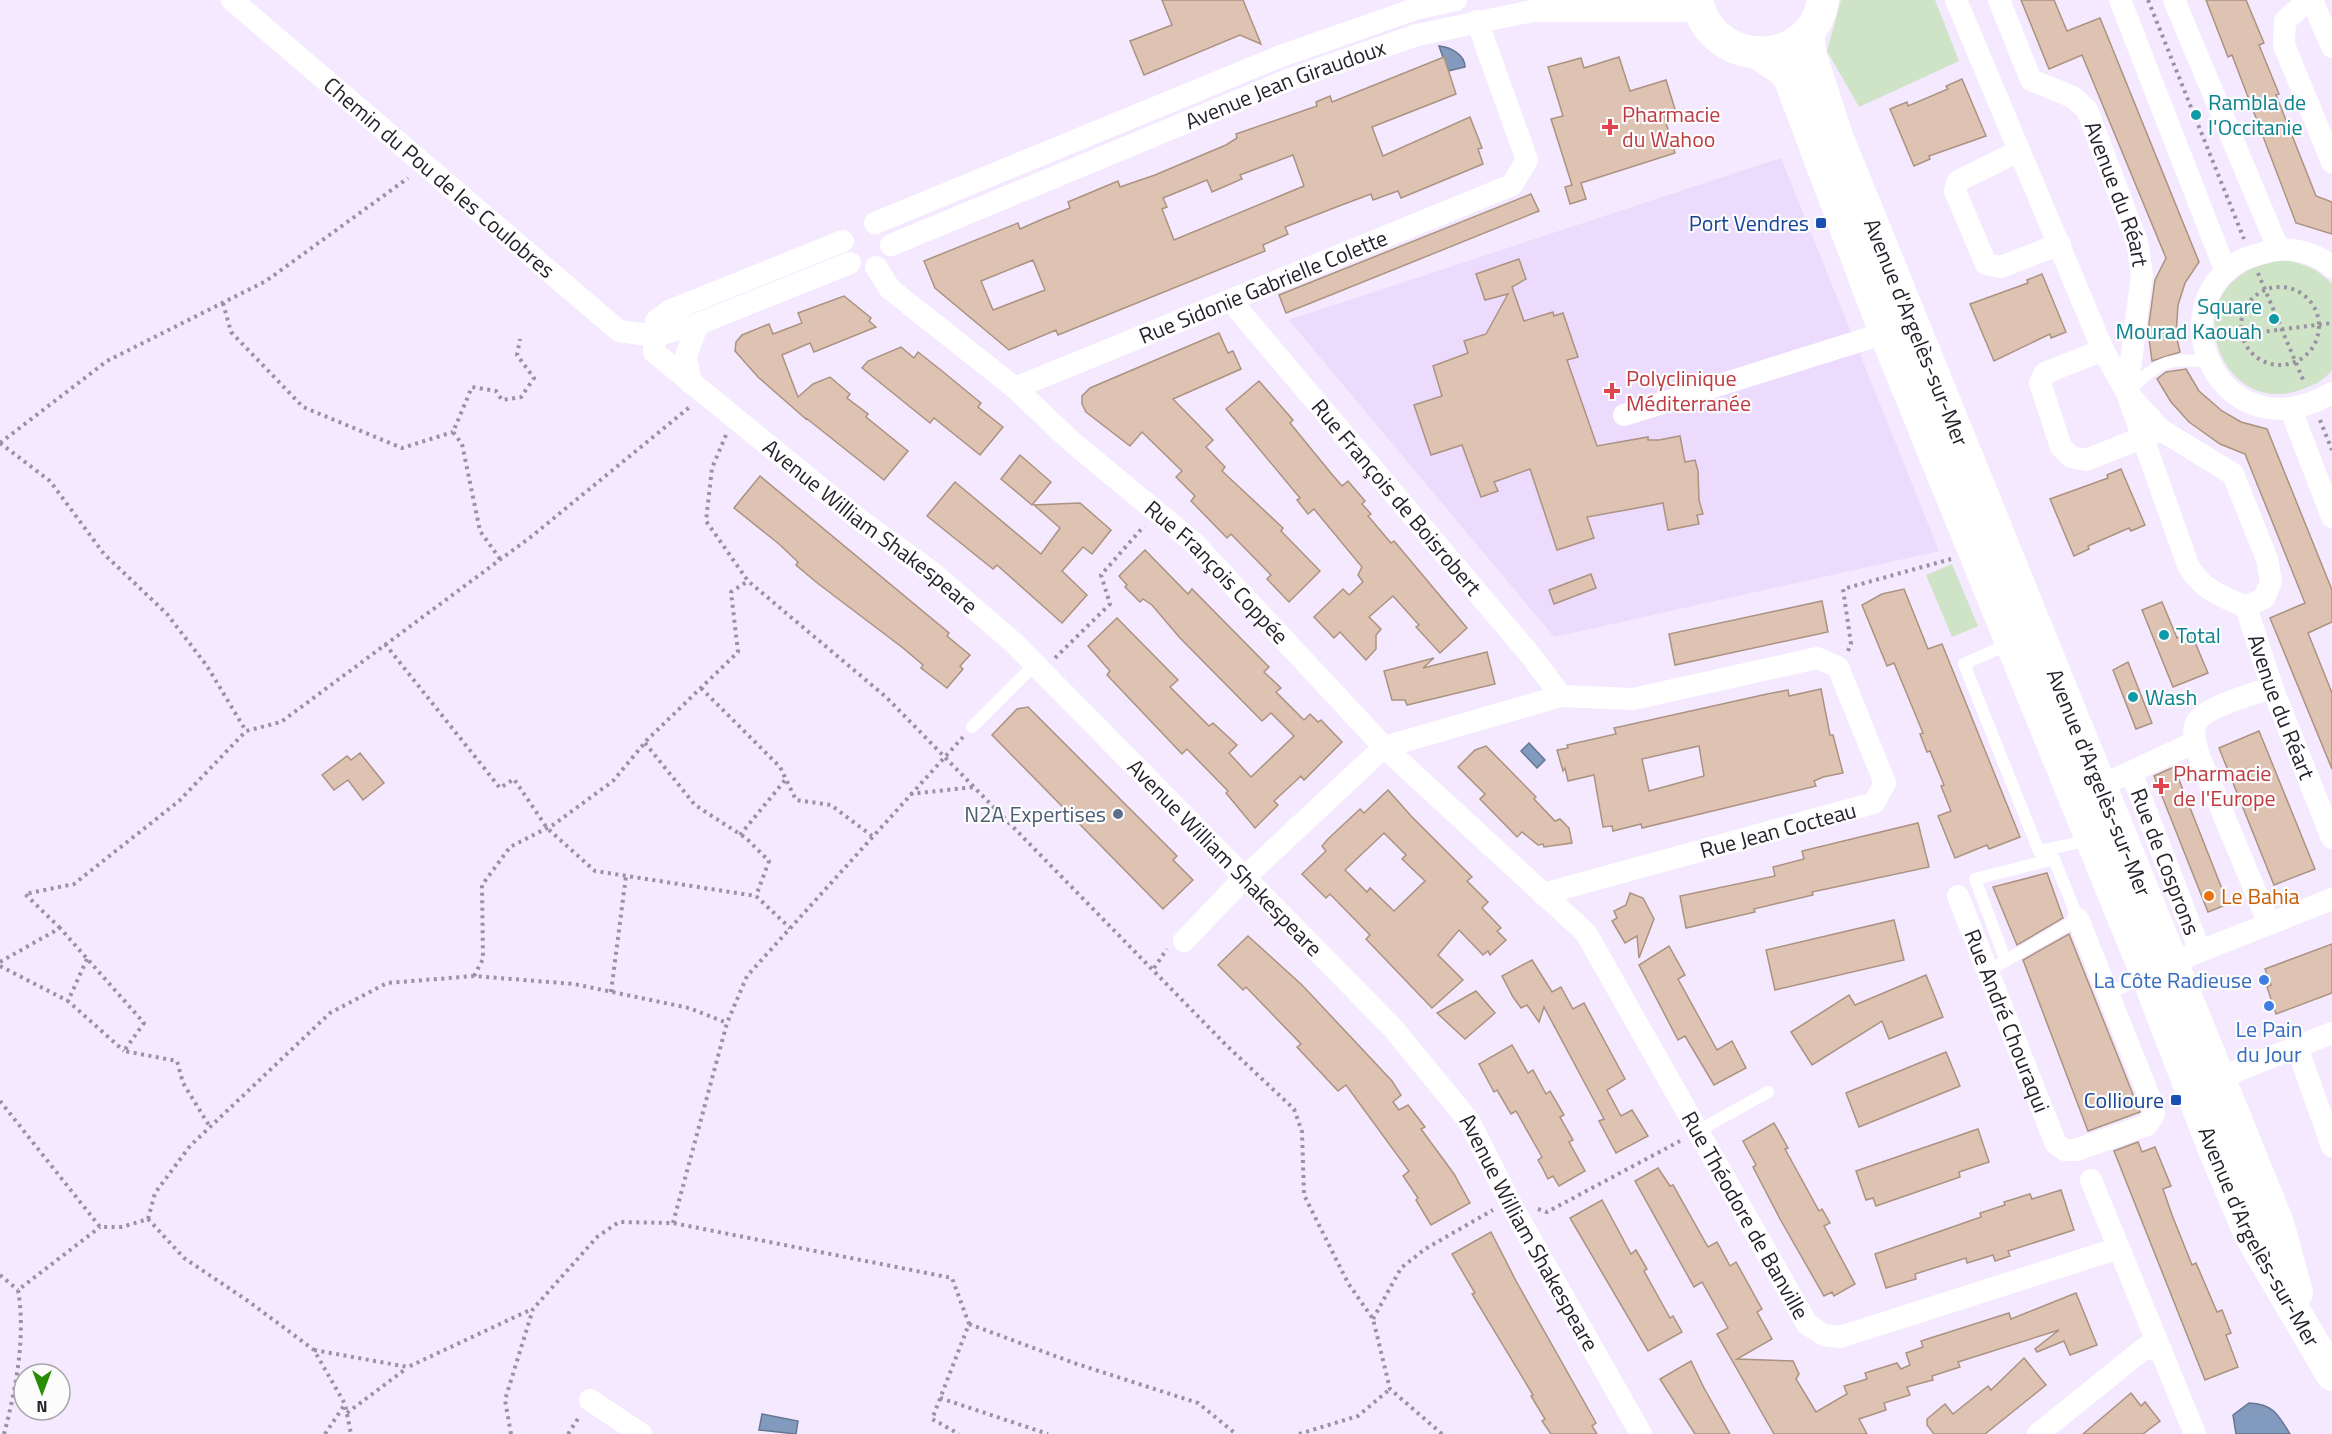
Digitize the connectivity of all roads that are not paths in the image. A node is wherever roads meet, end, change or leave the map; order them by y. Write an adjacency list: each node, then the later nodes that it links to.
1 (232, 0): 28 (street, Chemin du Pou de les Coulobres)
2 (1823, 0): 11 (main road)
3 (1956, 0): 14 (street, Avenue du Réart)
4 (1999, 0): 34 (street, Avenue du Réart)
5 (2120, 0): 24 (street)
6 (2174, 0): 20 (street)
7 (2310, 0): 12 (street); 15 (street)
8 (1450, 1): 10 (lane); 16 (street, Avenue Jean Giraudoux)
9 (1698, 5): 10 (street, Avenue Jean Giraudoux); 13 (main road)
10 (1469, 23): 19 (street, Avenue Jean Giraudoux); 25 (street, Rue Sidonie Gabrielle Colette)
11 (1808, 32): 13 (main road); 49 (main road, Avenue d'Argelès-sur-Mer)
12 (2332, 47)
13 (1757, 53): 27 (main road, Avenue d'Argelès-sur-Mer)
14 (2019, 151): 18 (street, Avenue du Réart); 18 (street)
15 (2332, 162)
16 (875, 223): 17 (street); 19 (street)
17 (843, 241): 21 (street); 28 (street)
18 (2060, 244): 29 (street, Avenue du Réart)
19 (891, 245): 22 (street)
20 (2278, 248): 23 (street); 24 (street)
21 (850, 263): 22 (street); 26 (street)
22 (876, 267): 33 (street, Rue François Coppée)
23 (2332, 267)
24 (2226, 272): 31 (street)
25 (1230, 300): 33 (street, Rue Sidonie Gabrielle Colette); 44 (street, Rue François de Boisrobert)
26 (698, 324): 28 (street); 30 (street)
27 (1885, 333): 37 (street); 41 (main road, Avenue d'Argelès-sur-Mer)
28 (655, 336): 30 (street); 32 (street, Avenue William Shakespeare)
29 (2103, 350): 34 (street, Avenue du Réart); 38 (street)
30 (686, 356): 32 (street)
31 (2208, 362): 34 (lane); 36 (street)
32 (698, 388): 42 (street, Avenue William Shakespeare)
33 (1015, 388): 47 (street, Rue François Coppée)
34 (2127, 393): 38 (street, Avenue du Réart)
35 (2323, 398): 36 (street)
36 (2290, 410): 39 (street)
37 (1624, 415)
38 (2152, 434): 40 (street, Avenue du Réart); 40 (street, Avenue du Réart)
39 (2332, 517)
40 (2246, 608): 43 (street, Avenue du Réart)
41 (2011, 643): 51 (main road, Avenue d'Argelès-sur-Mer); 51 (lane)
42 (1039, 668): 45 (lane); 52 (street, Avenue William Shakespeare)
43 (2272, 687): 46 (street); 50 (street, Avenue du Réart)
44 (1561, 696): 47 (street); 53 (street, Rue Jean Cocteau)
45 (972, 728)
46 (2195, 742): 48 (street, Rue de Cosprons); 57 (street)
47 (1384, 747): 52 (street); 53 (street, Rue François Coppée)
48 (2131, 772): 49 (street, Rue de Cosprons); 59 (street, Rue de Cosprons)
49 (2100, 786): 59 (main road, Avenue d'Argelès-sur-Mer)
50 (2332, 838)
51 (2091, 840): 59 (main road, Avenue d'Argelès-sur-Mer)
52 (1245, 877): 58 (street); 75 (street, Avenue William Shakespeare)
53 (1543, 894): 66 (street, Rue Théodore de Banville)
54 (1958, 896): 60 (street, Rue André Chouraqui)
55 (2332, 899): 57 (street)
56 (2078, 919): 60 (lane); 60 (lane); 61 (street)
57 (2269, 924): 59 (street)
58 (1184, 941)
59 (2174, 963): 61 (lane); 64 (main road, Avenue d'Argelès-sur-Mer); 70 (main road, Avenue d'Argelès-sur-Mer)
60 (1997, 966): 61 (street, Rue André Chouraqui)
61 (2108, 994)
62 (2332, 1033): 63 (street)
63 (2297, 1047): 64 (street); 67 (street)
64 (2219, 1078): 70 (main road, Avenue d'Argelès-sur-Mer)
65 (1768, 1092): 66 (lane)
66 (1698, 1131): 69 (street, Rue Théodore de Banville)
67 (2332, 1146)
68 (2091, 1180): 69 (street)
69 (2119, 1248): 71 (street)
70 (2308, 1334): 72 (main road)
71 (2162, 1352): 76 (street); 77 (street)
72 (2332, 1375)
73 (591, 1400): 74 (street)
74 (641, 1434)
75 (1641, 1434)
76 (2038, 1434)
77 (2194, 1434)

